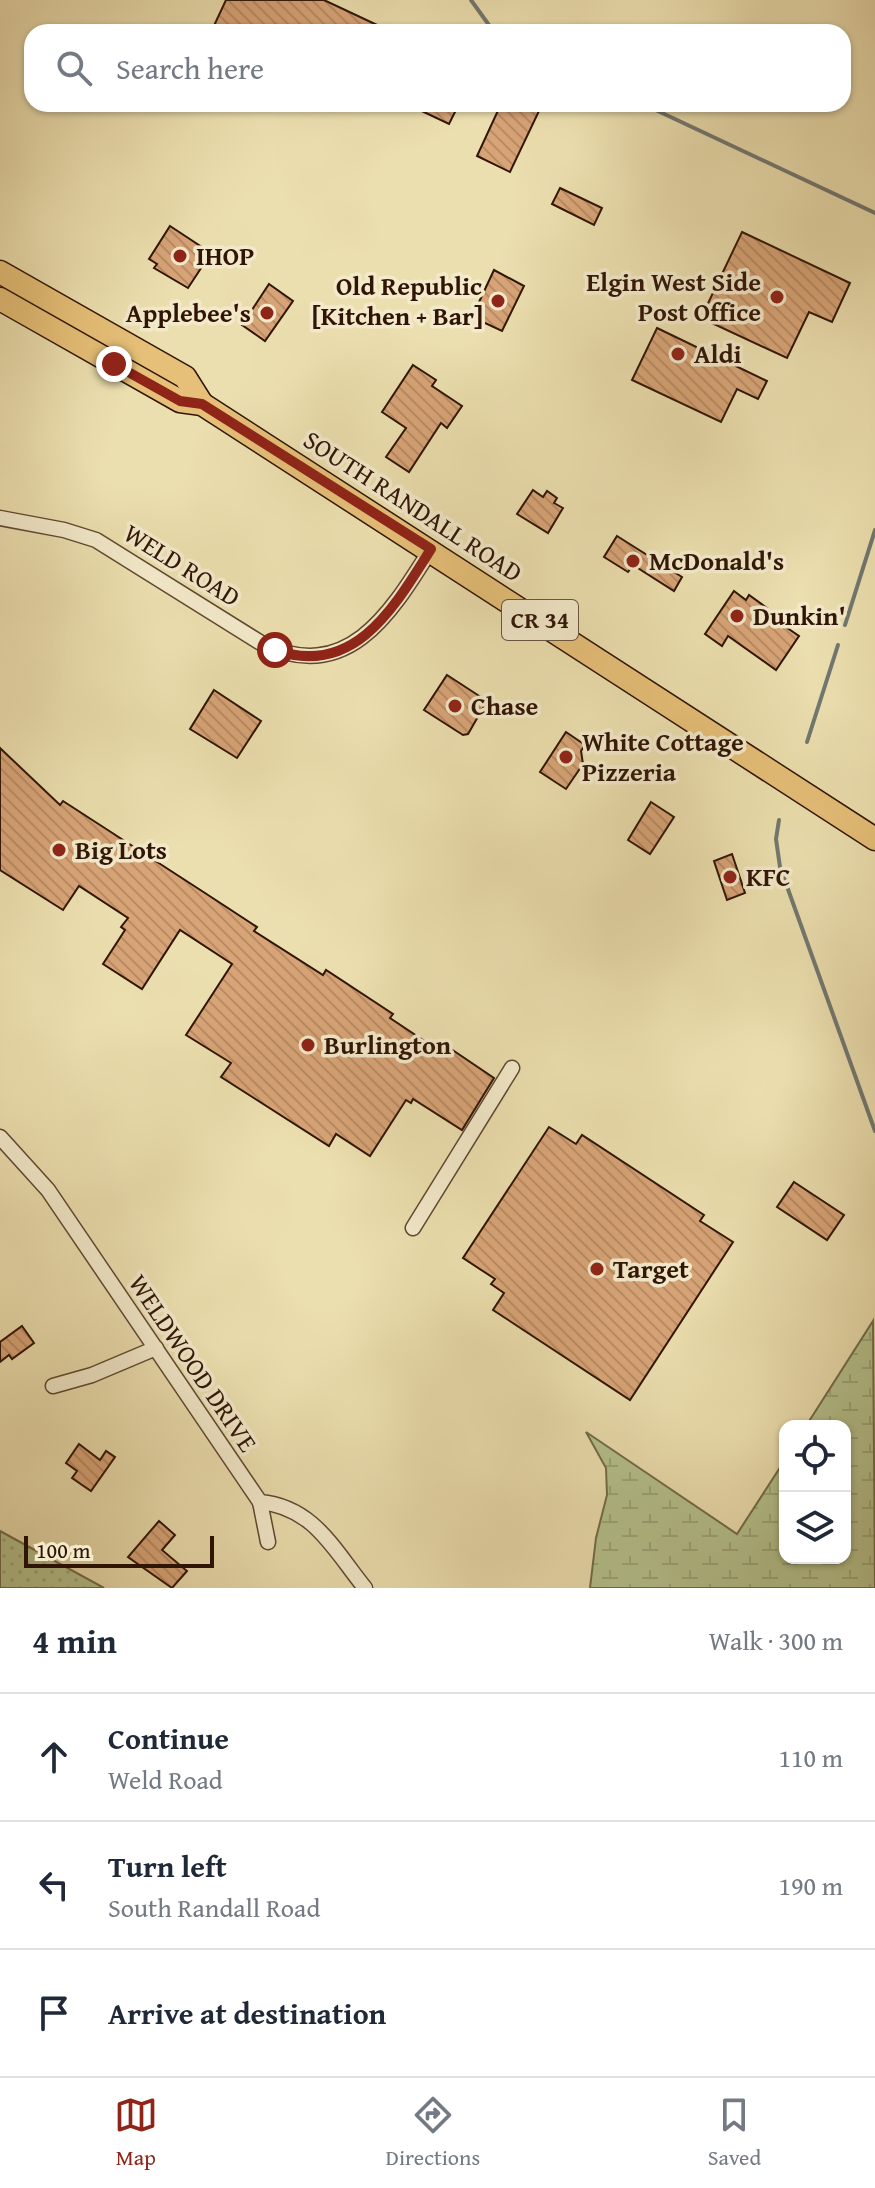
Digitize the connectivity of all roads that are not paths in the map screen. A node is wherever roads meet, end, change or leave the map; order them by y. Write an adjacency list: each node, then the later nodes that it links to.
1 (0, 272): 3 (main road, SOUTH RANDALL ROAD / CR 34)
2 (0, 299): 3 (main road, SOUTH RANDALL ROAD / CR 34)
3 (202, 404): 5 (main road, SOUTH RANDALL ROAD / CR 34)
4 (0, 518): 5 (street, WELD ROAD)
5 (431, 549): 6 (main road, SOUTH RANDALL ROAD / CR 34)
6 (875, 839)
7 (512, 1068): 9 (street)
8 (0, 1137): 10 (street, WELDWOOD DRIVE)
9 (413, 1228)
10 (156, 1348): 11 (street); 12 (street, WELDWOOD DRIVE)
11 (53, 1386)
12 (260, 1502): 13 (street); 14 (street)
13 (268, 1542)
14 (365, 1588)

